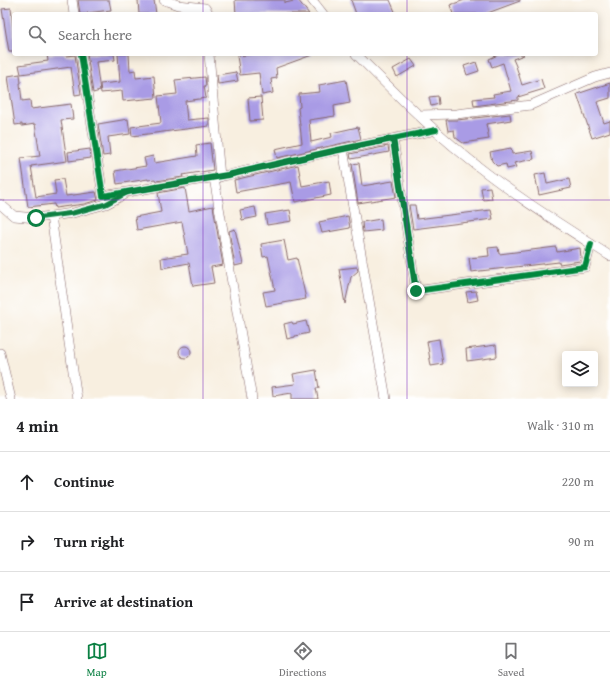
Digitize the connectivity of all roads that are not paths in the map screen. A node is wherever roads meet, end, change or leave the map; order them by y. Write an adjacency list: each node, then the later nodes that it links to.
1 (72, 0): 4 (street)
2 (164, 0): 5 (street)
3 (312, 0): 6 (street)
4 (74, 12)
5 (206, 12)
6 (321, 12)
7 (81, 56): 16 (street)
8 (209, 56): 15 (street)
9 (358, 56): 11 (street)
10 (610, 72): 11 (street)
11 (419, 115): 12 (street)
12 (436, 130): 13 (street); 19 (street)
13 (393, 139): 14 (street); 19 (street)
14 (343, 149): 15 (street); 25 (street)
15 (217, 177): 16 (street); 24 (street)
16 (128, 192): 18 (street)
17 (0, 204): 18 (street)
18 (51, 216): 23 (street)
19 (592, 244): 20 (street)
20 (610, 256)
21 (0, 353): 22 (street)
22 (10, 399)
23 (77, 399)
24 (252, 399)
25 (386, 399)

